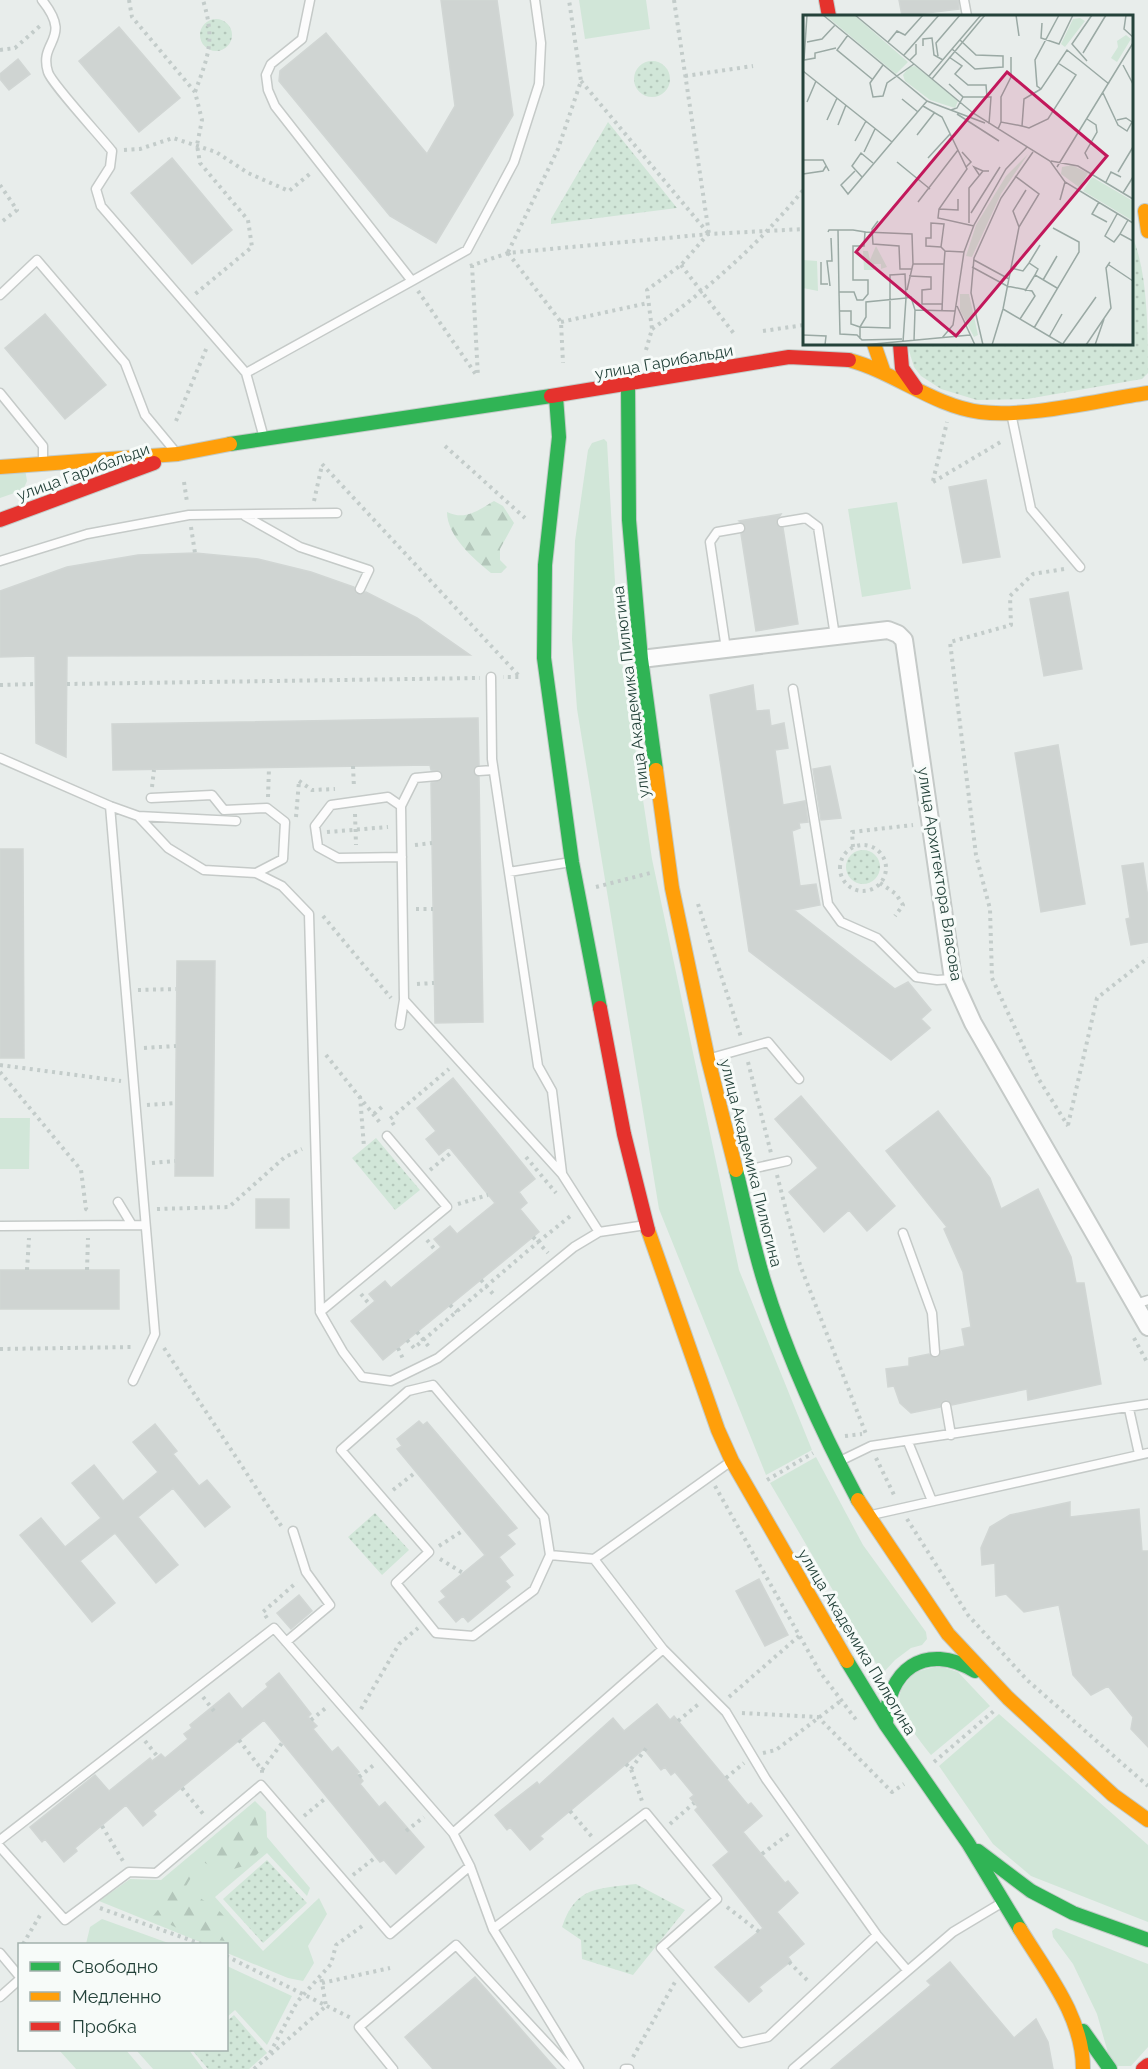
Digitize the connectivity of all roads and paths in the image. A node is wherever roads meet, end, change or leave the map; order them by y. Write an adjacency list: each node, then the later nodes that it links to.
1 (42, 0): 12 (lane)
2 (129, 0): 17 (path)
3 (203, 0): 17 (path)
4 (310, 0): 20 (lane)
5 (535, 0): 32 (lane)
6 (569, 0): 16 (path)
7 (674, 0): 15 (path)
8 (826, 0): 10 (street)
9 (964, 0): 11 (lane)
10 (829, 15)
11 (967, 15)
12 (55, 16): 13 (path); 19 (lane)
13 (0, 50)
14 (753, 66): 15 (path)
15 (685, 76): 28 (path)
16 (581, 81): 28 (path); 29 (path)
17 (195, 92): 18 (path)
18 (197, 145): 19 (path); 20 (path); 35 (path)
19 (112, 151): 35 (lane)
20 (322, 164): 32 (lane)
21 (0, 185): 24 (path)
22 (803, 190): 26 (path)
23 (1141, 212): 27 (street)
24 (0, 224)
25 (803, 229): 26 (path)
26 (769, 231): 28 (path); 34 (path)
27 (1148, 231)
28 (709, 234): 29 (path); 31 (path)
29 (508, 253): 37 (path)
30 (472, 265): 32 (path)
31 (681, 265): 34 (path); 36 (path)
32 (412, 281): 49 (lane)
33 (2, 288): 62 (lane)
34 (702, 293): 39 (path); 42 (path)
35 (185, 303): 41 (lane)
36 (648, 303): 37 (path); 39 (path)
37 (561, 322): 48 (path)
38 (803, 324): 40 (path)
39 (652, 328): 46 (path)
40 (763, 331)
41 (212, 334): 49 (lane); 57 (path)
42 (735, 335)
43 (820, 345): 47 (street)
44 (874, 345): 50 (street)
45 (900, 345): 52 (street)
46 (646, 350)
47 (789, 357): 50 (street, улица Гарибальди); 51 (street, улица Гарибальди)
48 (563, 363)
49 (246, 373): 60 (lane)
50 (884, 373): 52 (street, улица Гарибальди)
51 (628, 385): 55 (street, улица Гарибальди); 77 (street, улица Академика Пилюгина)
52 (917, 389): 56 (street, улица Гарибальди)
53 (1146, 391): 56 (street, улица Гарибальди)
54 (0, 393): 63 (lane)
55 (556, 397): 60 (street, улица Гарибальди); 105 (street, улица Академика Пилюгина)
56 (1011, 413): 59 (lane)
57 (177, 422)
58 (947, 422): 59 (path)
59 (1015, 434): 73 (lane)
60 (264, 438): 62 (street, улица Гарибальди)
61 (445, 446): 68 (path)
62 (178, 454): 63 (street, улица Гарибальди); 69 (street, улица Гарибальди)
63 (43, 464): 64 (street, улица Гарибальди)
64 (0, 467)
65 (337, 513): 66 (lane)
66 (311, 514): 67 (lane); 78 (path)
67 (245, 516): 72 (lane); 74 (lane)
68 (525, 518)
69 (0, 520)
70 (782, 522): 75 (lane)
71 (740, 528): 76 (lane)
72 (0, 561)
73 (1080, 567): 114 (path)
74 (360, 589)
75 (835, 636): 76 (street, улица Архитектора Власова); 115 (street, улица Архитектора Власова)
76 (726, 649): 77 (street, улица Архитектора Власова)
77 (641, 658): 108 (street, улица Академика Пилюгина)
78 (490, 677): 80 (path); 86 (lane)
79 (35, 684): 81 (path)
80 (68, 684)
81 (0, 685)
82 (794, 689): 115 (lane)
83 (0, 758): 92 (lane)
84 (353, 766): 89 (path)
85 (269, 768): 94 (path)
86 (493, 770): 87 (lane); 106 (lane)
87 (479, 771)
88 (437, 776): 93 (lane)
89 (354, 787): 91 (path); 96 (path)
90 (151, 798): 94 (lane)
91 (355, 802): 93 (lane); 100 (path); 101 (lane)
92 (110, 806): 95 (lane); 118 (lane)
93 (401, 806): 99 (lane)
94 (267, 808): 107 (lane)
95 (138, 816): 97 (lane); 107 (lane)
96 (298, 817)
97 (236, 821)
98 (913, 825): 102 (path)
99 (401, 826): 100 (path); 103 (lane)
100 (356, 830): 101 (path); 104 (path)
101 (316, 832): 104 (lane)
102 (853, 847): 109 (path); 109 (path)
103 (402, 857): 104 (lane); 119 (lane)
104 (356, 858)
105 (572, 862): 106 (lane); 160 (street, улица Академика Пилюгина)
106 (509, 872): 149 (lane)
107 (256, 873): 112 (lane)
108 (670, 873): 111 (path); 125 (street, улица Академика Пилюгина)
109 (880, 883): 113 (path)
110 (695, 893): 123 (path)
111 (598, 898)
112 (309, 914): 116 (path); 121 (lane)
113 (896, 916)
114 (1148, 958)
115 (953, 979): 172 (street, улица Архитектора Власова)
116 (383, 988)
117 (176, 989): 118 (path)
118 (125, 990): 124 (lane)
119 (404, 1000): 120 (lane); 149 (lane)
120 (400, 1025)
121 (314, 1041): 131 (path); 139 (lane)
122 (176, 1046): 124 (path)
123 (744, 1048): 125 (lane); 129 (lane); 145 (path)
124 (130, 1049): 130 (lane)
125 (708, 1059): 148 (street, улица Академика Пилюгина)
126 (0, 1065): 130 (path)
127 (450, 1068): 136 (path)
128 (0, 1072): 157 (path)
129 (799, 1079)
130 (133, 1083): 134 (lane)
131 (360, 1095): 135 (path); 140 (path)
132 (176, 1102): 134 (path)
133 (385, 1104): 135 (path)
134 (135, 1106): 146 (lane)
135 (374, 1114): 136 (path)
136 (390, 1119): 137 (path)
137 (396, 1127)
138 (387, 1136): 150 (lane)
139 (316, 1143): 154 (path); 174 (lane)
140 (364, 1147)
141 (453, 1151): 147 (path)
142 (175, 1161): 146 (path)
143 (424, 1161): 147 (path)
144 (786, 1161): 145 (lane)
145 (773, 1162): 148 (lane); 187 (path)
146 (140, 1164): 154 (lane)
147 (431, 1169): 150 (path)
148 (736, 1172): 195 (street, улица Академика Пилюгина)
149 (562, 1174): 163 (lane)
150 (421, 1177): 153 (lane)
151 (488, 1195): 153 (path)
152 (118, 1202): 158 (lane)
153 (447, 1208): 174 (lane)
154 (144, 1210): 159 (lane)
155 (578, 1219): 166 (path)
156 (89, 1225): 157 (lane); 162 (lane); 169 (path)
157 (117, 1225): 158 (lane)
158 (132, 1225): 159 (lane)
159 (145, 1225): 178 (lane)
160 (646, 1225): 163 (lane); 194 (street, улица Академика Пилюгина)
161 (0, 1226): 162 (lane)
162 (30, 1226): 168 (path)
163 (599, 1232): 167 (lane)
164 (903, 1233): 182 (lane)
165 (533, 1237): 166 (path)
166 (538, 1242): 167 (path); 171 (path)
167 (556, 1263): 174 (lane)
168 (27, 1270)
169 (87, 1270)
170 (481, 1280): 171 (path)
171 (487, 1286): 175 (path)
172 (1141, 1302): 176 (street, улица Архитектора Власова)
173 (450, 1305): 175 (path)
174 (320, 1312)
175 (457, 1312): 180 (path)
176 (1148, 1327)
177 (417, 1332): 180 (path)
178 (155, 1334): 181 (path); 183 (lane); 203 (path)
179 (407, 1340): 180 (path)
180 (423, 1340)
181 (0, 1349)
182 (935, 1352)
183 (133, 1381)
184 (1148, 1404): 186 (lane)
185 (946, 1406): 188 (lane)
186 (1129, 1409): 188 (lane); 193 (lane)
187 (865, 1434): 189 (path); 191 (path)
188 (951, 1435): 190 (lane)
189 (845, 1436)
190 (908, 1442): 191 (lane); 199 (lane)
191 (871, 1446): 195 (lane); 200 (path)
192 (816, 1452): 197 (path)
193 (1144, 1454): 199 (lane)
194 (732, 1461): 206 (lane); 224 (street, улица Академика Пилюгина)
195 (838, 1462): 201 (street, улица Академика Пилюгина)
196 (416, 1472): 198 (path)
197 (767, 1480)
198 (383, 1499): 204 (lane); 205 (lane)
199 (932, 1501): 200 (lane)
200 (900, 1508): 201 (lane); 238 (path)
201 (867, 1516): 214 (street, улица Академика Пилюгина)
202 (464, 1530): 204 (path)
203 (289, 1531): 212 (lane)
204 (429, 1552): 205 (lane); 208 (path)
205 (550, 1555): 206 (lane)
206 (594, 1559): 213 (lane)
207 (296, 1573): 210 (path)
208 (463, 1573)
209 (424, 1623): 222 (path)
210 (274, 1628): 212 (lane); 253 (lane)
211 (799, 1636): 218 (path)
212 (286, 1642): 216 (lane)
213 (663, 1649): 215 (lane); 252 (lane)
214 (989, 1680): 224 (street); 245 (street, улица Академика Пилюгина)
215 (709, 1695): 218 (lane); 223 (path)
216 (336, 1699): 221 (path); 222 (lane)
217 (842, 1700): 220 (path)
218 (723, 1709): 220 (path); 229 (lane)
219 (996, 1709): 231 (path)
220 (818, 1717): 229 (path); 237 (path)
221 (311, 1720)
222 (354, 1720): 228 (lane)
223 (678, 1721)
224 (886, 1725): 254 (street, улица Академика Пилюгина)
225 (239, 1740): 233 (path)
226 (282, 1743): 233 (path)
227 (647, 1747): 232 (path)
228 (386, 1756): 234 (path); 242 (lane)
229 (752, 1756): 235 (path); 249 (lane)
230 (626, 1764): 232 (path)
231 (931, 1764)
232 (631, 1769): 244 (path)
233 (262, 1770): 236 (path)
234 (359, 1777)
235 (726, 1778)
236 (261, 1785): 246 (lane); 248 (lane)
237 (902, 1785)
238 (1148, 1786)
239 (182, 1788): 248 (path)
240 (327, 1797): 246 (path)
241 (694, 1803): 251 (path)
242 (433, 1810): 250 (path); 252 (lane)
243 (570, 1811): 256 (path)
244 (646, 1813): 251 (lane); 256 (lane)
245 (1148, 1820)
246 (295, 1824): 261 (lane)
247 (102, 1826): 260 (path)
248 (213, 1826): 260 (lane)
249 (799, 1826): 257 (path); 269 (lane)
250 (406, 1831)
251 (662, 1831): 262 (lane)
252 (453, 1833): 259 (lane)
253 (0, 1840)
254 (968, 1843): 264 (street, улица Академика Пилюгина); 270 (street, улица Академика Пилюгина)
255 (0, 1847): 263 (lane)
256 (601, 1847): 267 (lane)
257 (762, 1854)
258 (376, 1857): 261 (path)
259 (470, 1866): 266 (lane); 267 (lane)
260 (129, 1872): 265 (lane)
261 (345, 1882): 266 (lane)
262 (717, 1899): 268 (path); 278 (lane)
263 (49, 1902): 265 (lane); 271 (path)
264 (1004, 1902): 277 (lane); 287 (street, улица Академика Пилюгина)
265 (87, 1904): 272 (path)
266 (375, 1917): 280 (path)
267 (493, 1929): 294 (lane)
268 (762, 1934)
269 (877, 1935): 277 (lane); 283 (lane)
270 (1148, 1940)
271 (24, 1943)
272 (198, 1943)
273 (0, 1953): 279 (lane)
274 (228, 1957): 284 (path)
275 (789, 1962): 283 (path)
276 (390, 1968): 282 (path)
277 (907, 1970): 295 (lane)
278 (680, 1972): 283 (lane); 290 (path)
279 (18, 1976)
280 (321, 1976): 282 (path); 284 (path)
281 (18, 1980): 285 (lane)
282 (322, 1983): 286 (path)
283 (818, 1990)
284 (304, 1994): 286 (path); 289 (path)
285 (0, 1997)
286 (326, 2006): 288 (path); 289 (path)
287 (1071, 2012): 296 (street, улица Академика Пилюгина); 297 (street)
288 (360, 2027): 292 (lane); 293 (lane)
289 (270, 2053): 291 (path)
290 (627, 2068)
291 (254, 2069)
292 (393, 2069)
293 (571, 2069)
294 (579, 2069)
295 (793, 2069)
296 (1083, 2069)
297 (1110, 2069)

